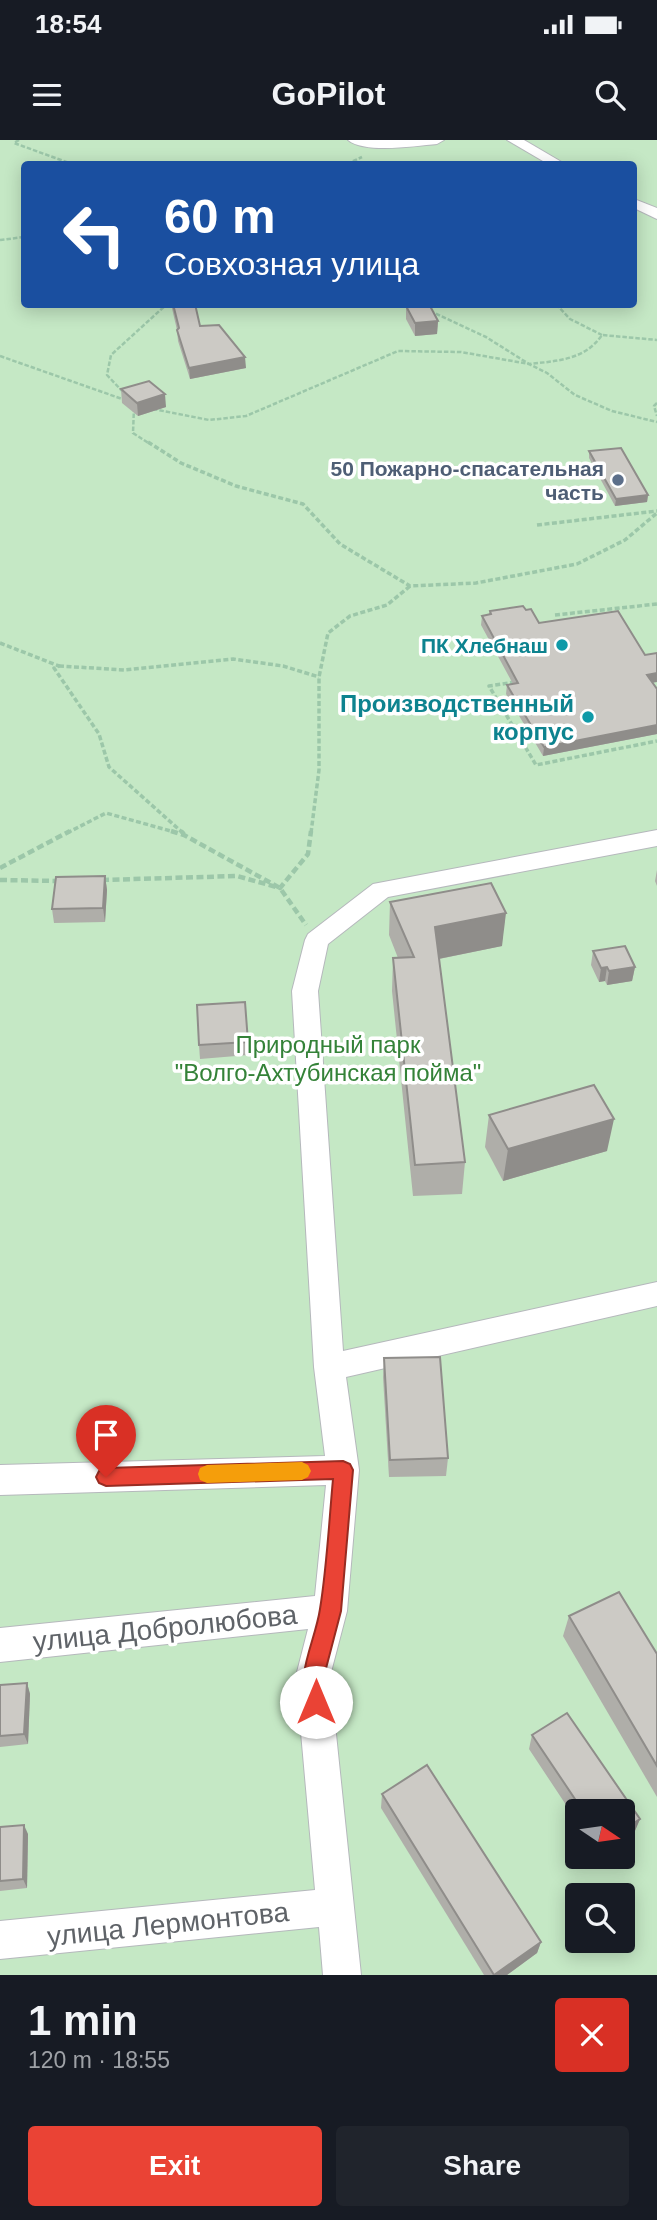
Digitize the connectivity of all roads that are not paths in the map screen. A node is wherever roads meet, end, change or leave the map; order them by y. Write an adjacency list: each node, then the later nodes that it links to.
1 (355, 140): 2 (street)
2 (437, 140)
3 (514, 140): 4 (street)
4 (552, 161)
5 (637, 204): 6 (street)
6 (657, 214)
7 (657, 838): 9 (street)
8 (657, 1294): 9 (street)
9 (329, 1367): 10 (street)
10 (343, 1470): 11 (street); 12 (street)
11 (0, 1480)
12 (330, 1611): 13 (street, улица Добролюбова); 14 (street)
13 (0, 1645)
14 (337, 1907): 15 (street, улица Лермонтова); 16 (street)
15 (0, 1940)
16 (342, 1975)

